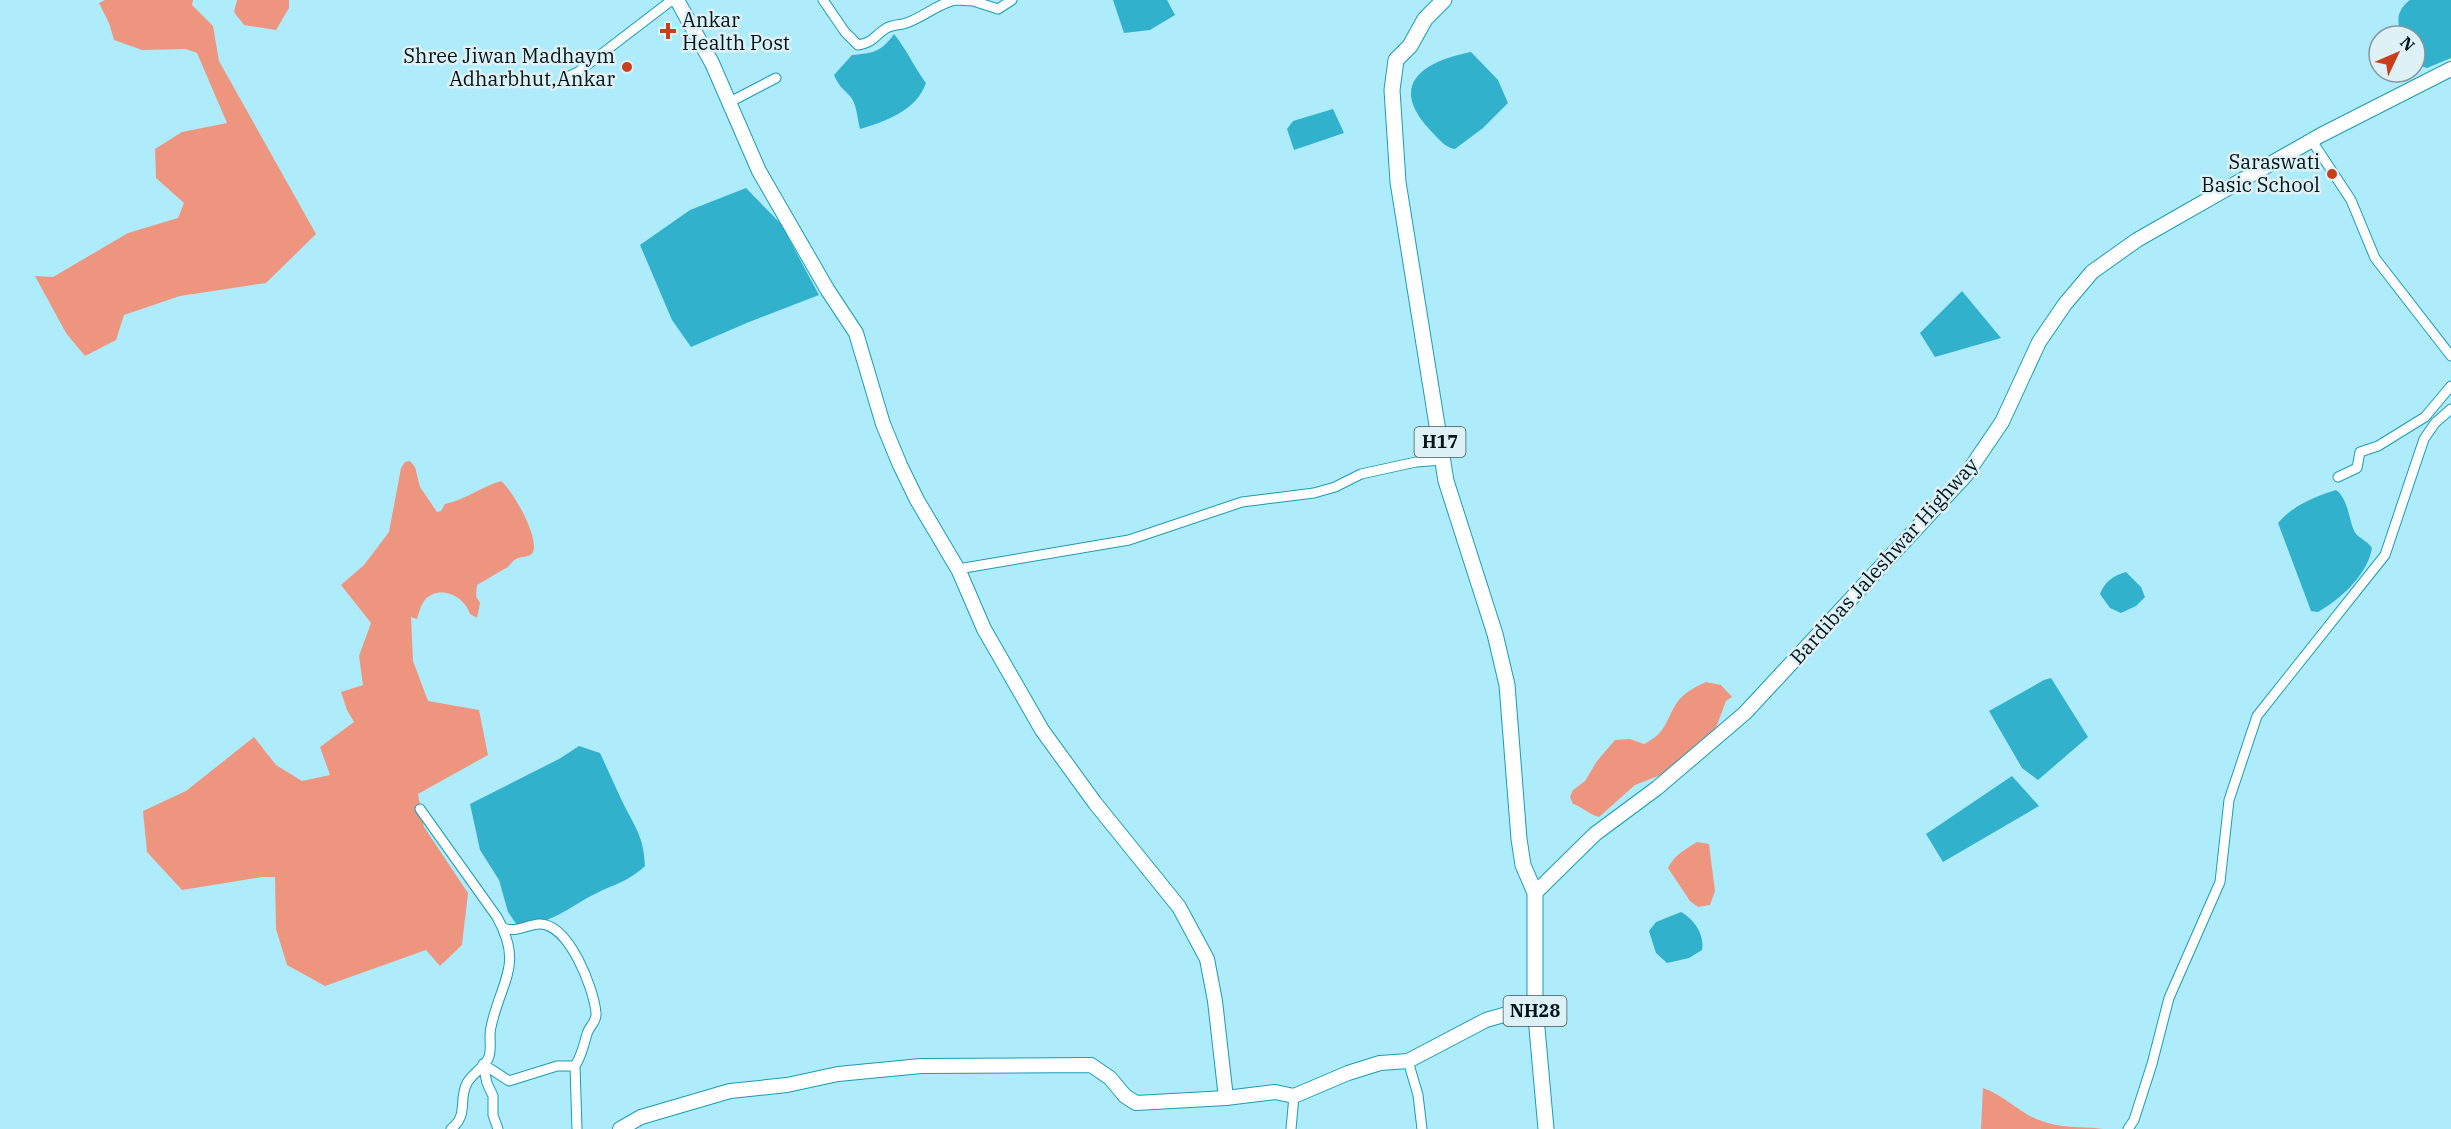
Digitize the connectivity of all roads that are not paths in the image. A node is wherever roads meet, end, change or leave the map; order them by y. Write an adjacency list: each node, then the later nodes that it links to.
1 (823, 0): 2 (street)
2 (955, 0): 3 (street)
3 (1012, 0)
4 (1444, 0): 14 (main road, H17)
5 (677, 1): 7 (street); 9 (street)
6 (2451, 69): 10 (street, Bardibas Jaleshwar Highway)
7 (565, 78)
8 (776, 78): 9 (street)
9 (728, 103): 16 (street)
10 (2312, 141): 11 (street); 18 (street, Bardibas Jaleshwar Highway)
11 (2451, 356)
12 (2451, 386): 15 (street)
13 (2451, 409): 33 (street)
14 (1443, 460): 16 (street); 18 (main road, H17)
15 (2338, 477)
16 (958, 569): 25 (street)
17 (420, 809): 19 (street)
18 (1534, 893): 20 (main road, NH28)
19 (503, 928): 22 (street); 23 (street)
20 (1535, 1005): 21 (street); 32 (main road, NH28)
21 (1408, 1061): 24 (street); 31 (street)
22 (483, 1064): 23 (street); 26 (street); 27 (street)
23 (575, 1066): 28 (street)
24 (1294, 1096): 25 (street); 30 (street)
25 (1226, 1098): 29 (street)
26 (450, 1129)
27 (498, 1129)
28 (577, 1129)
29 (620, 1129)
30 (1291, 1129)
31 (1422, 1129)
32 (1546, 1129)
33 (2128, 1129)

